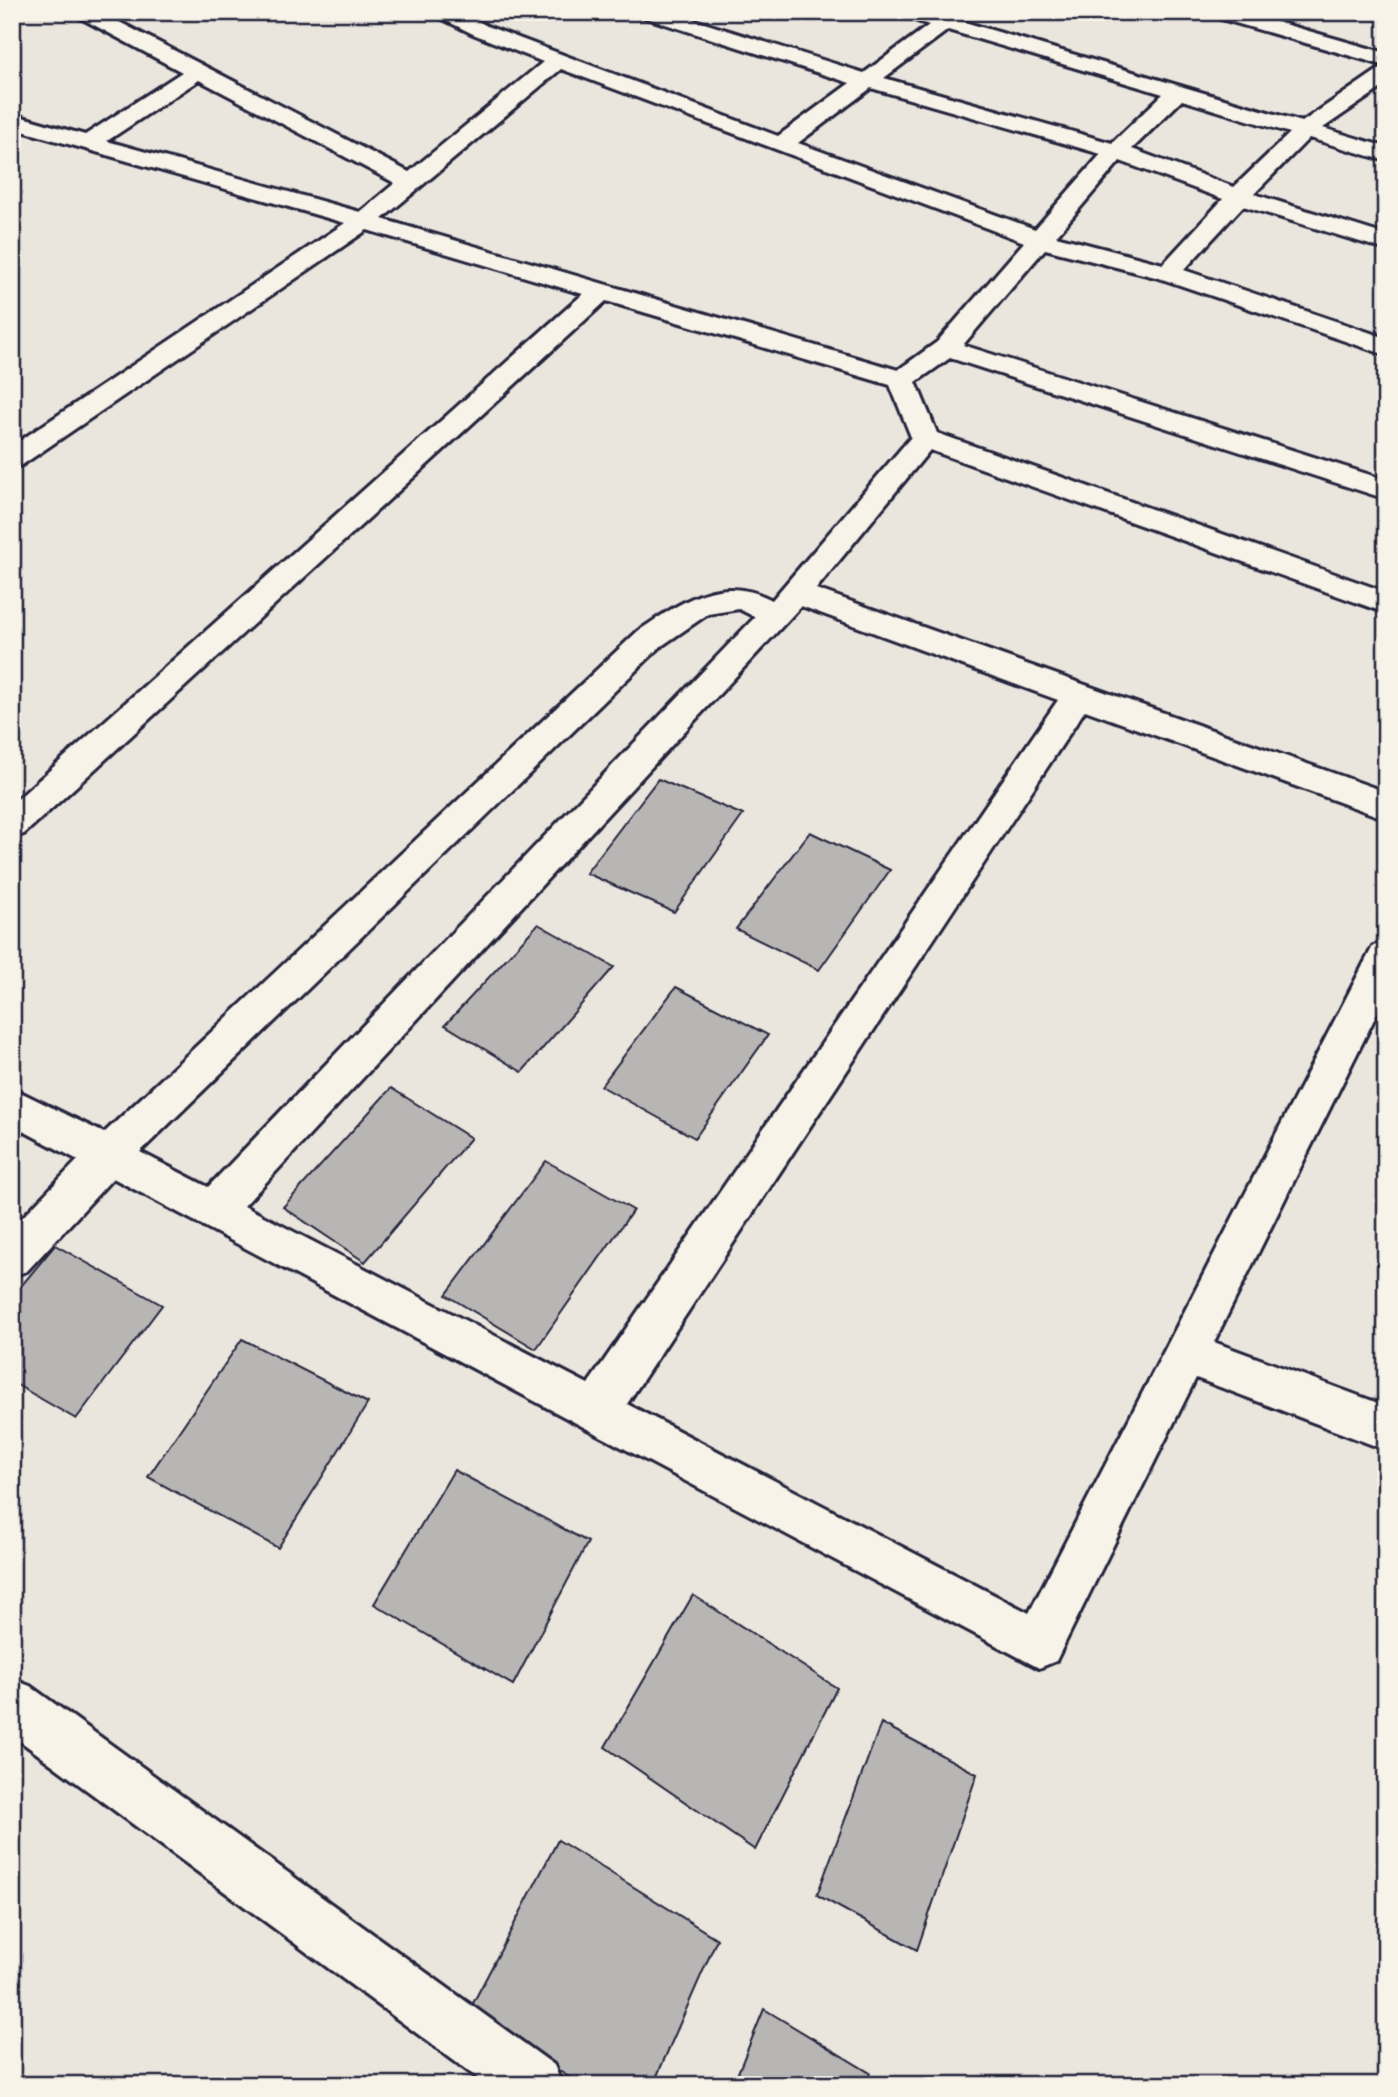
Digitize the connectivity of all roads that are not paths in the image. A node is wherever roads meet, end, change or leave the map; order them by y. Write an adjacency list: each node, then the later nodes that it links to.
1 (444, 12): 8 (street)
2 (647, 12): 12 (street)
3 (909, 12): 6 (street)
4 (1218, 12): 7 (street)
5 (100, 15): 10 (street)
6 (952, 18): 12 (street); 13 (street)
7 (1260, 18): 9 (street)
8 (559, 60): 17 (street); 20 (street)
9 (1386, 60)
10 (198, 71): 16 (street); 20 (street)
11 (1386, 75): 15 (street)
12 (865, 80): 17 (street); 18 (street)
13 (1178, 92): 15 (street); 18 (street)
14 (12, 121): 16 (street)
15 (1304, 131): 19 (street); 21 (street)
16 (88, 143): 22 (street)
17 (782, 144): 23 (street)
18 (1116, 150): 21 (street); 23 (street)
19 (1386, 154)
20 (411, 182): 22 (street)
21 (1238, 197): 24 (street); 25 (street)
22 (364, 221): 26 (street); 31 (street)
23 (1041, 240): 25 (street); 28 (street)
24 (1386, 243)
25 (1168, 273): 27 (street)
26 (601, 291): 29 (street); 37 (street)
27 (1386, 347)
28 (946, 348): 29 (street); 32 (street)
29 (902, 380): 30 (street)
30 (925, 438): 33 (street); 34 (street)
31 (12, 460)
32 (1386, 490)
33 (1386, 603)
34 (785, 604): 35 (street); 40 (street); 41 (street)
35 (1078, 695): 36 (street); 44 (street)
36 (1386, 806)
37 (12, 825)
38 (1386, 957): 43 (street)
39 (12, 1105): 40 (street)
40 (108, 1156): 41 (street); 42 (street)
41 (213, 1210): 44 (street)
42 (12, 1257)
43 (1186, 1353): 44 (street); 45 (street)
44 (596, 1412)
45 (1386, 1428)
46 (12, 1704): 47 (street)
47 (534, 2085)

